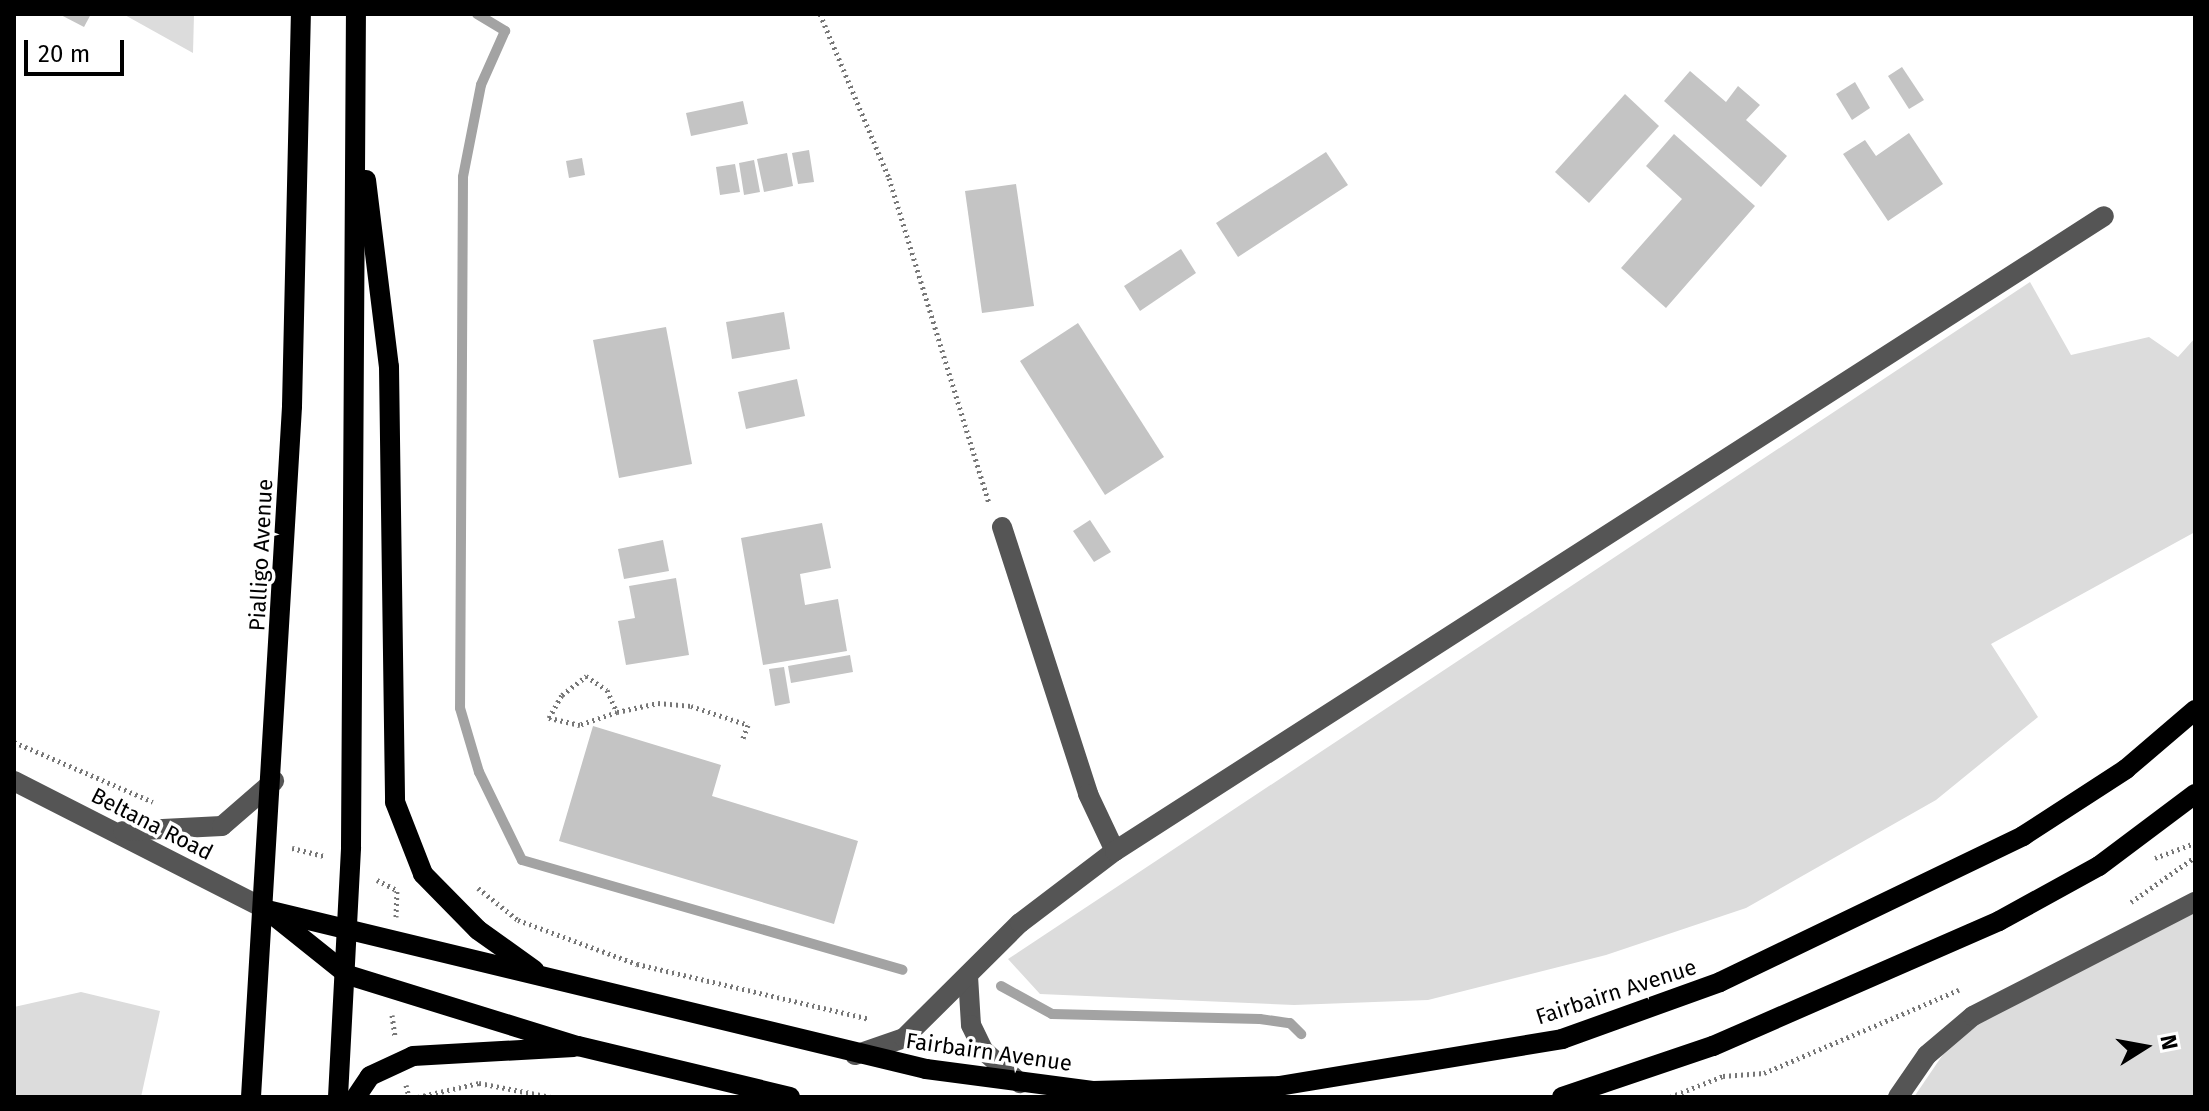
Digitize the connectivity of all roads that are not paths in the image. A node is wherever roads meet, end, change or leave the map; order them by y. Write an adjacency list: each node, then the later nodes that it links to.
1 (301, 14): 8 (main road, Pialligo Avenue)
2 (356, 14): 3 (main road)
3 (355, 93): 14 (main road); 17 (main road)
4 (2104, 216): 11 (street)
5 (996, 520): 11 (street)
6 (2195, 710): 20 (main road, Fairbairn Avenue)
7 (14, 781): 10 (street, Beltana Road)
8 (274, 781): 10 (street); 13 (main road, Pialligo Avenue)
9 (2195, 794): 25 (main road)
10 (115, 831): 13 (street, Beltana Road)
11 (1115, 851): 16 (street)
12 (2195, 902): 26 (street)
13 (267, 910): 14 (main road, Fairbairn Avenue); 15 (main road); 21 (main road, Pialligo Avenue)
14 (349, 930): 15 (main road); 17 (main road, Fairbairn Avenue)
15 (348, 975): 18 (main road); 22 (main road)
16 (968, 976): 19 (street); 20 (street)
17 (543, 977): 19 (main road, Fairbairn Avenue)
18 (578, 1046): 23 (main road); 24 (main road)
19 (855, 1055): 20 (main road, Fairbairn Avenue)
20 (1020, 1083)
21 (251, 1097)
22 (338, 1097)
23 (356, 1097)
24 (790, 1097)
25 (1562, 1097)
26 (1898, 1097)

